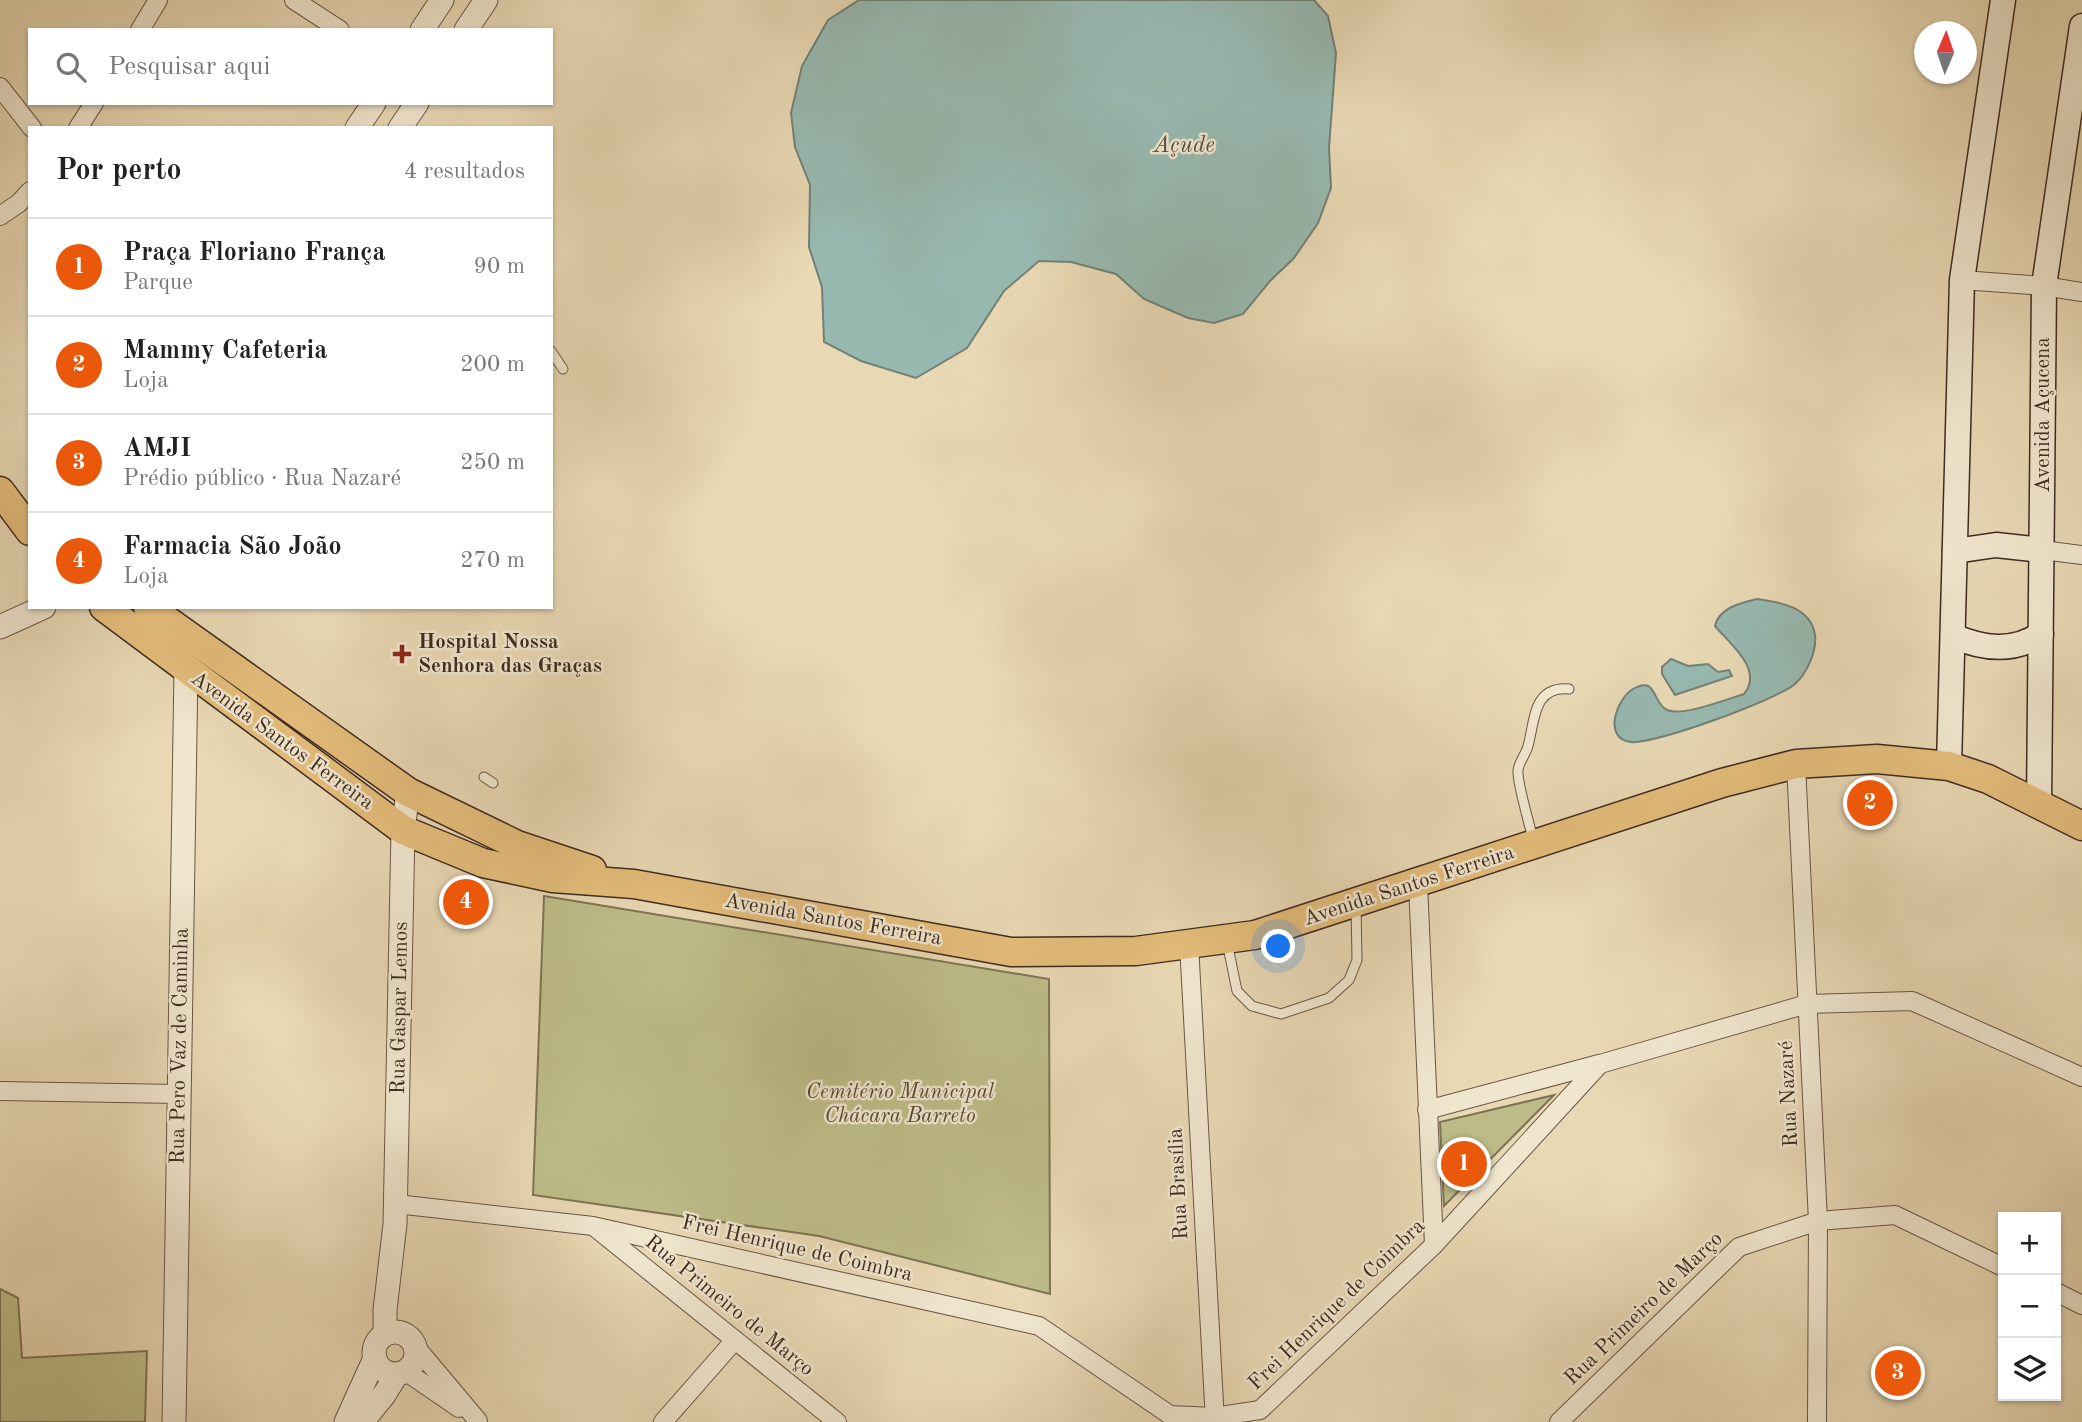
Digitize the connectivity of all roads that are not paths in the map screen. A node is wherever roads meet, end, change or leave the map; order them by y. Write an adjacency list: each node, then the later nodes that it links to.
1 (158, 0): 7 (street)
2 (294, 0): 8 (street)
3 (442, 0): 9 (street)
4 (486, 0): 10 (street)
5 (2003, 0): 21 (main road)
6 (2082, 26): 22 (main road, Avenida Açucena)
7 (141, 28)
8 (337, 28)
9 (423, 28)
10 (467, 28)
11 (0, 87): 15 (street)
12 (92, 105): 16 (street)
13 (373, 105): 17 (street)
14 (416, 105): 18 (street)
15 (30, 126)
16 (79, 126)
17 (358, 126)
18 (401, 126)
19 (28, 193): 20 (street)
20 (0, 216)
21 (1962, 280): 22 (street); 30 (main road)
22 (2044, 286): 23 (street); 29 (main road, Avenida Açucena)
23 (2082, 292)
24 (553, 354): 25 (lane)
25 (563, 369)
26 (0, 490): 27 (main road); 28 (main road)
27 (28, 512)
28 (28, 528)
29 (2042, 550): 30 (main road); 31 (street); 36 (main road, Avenida Açucena)
30 (1955, 551): 37 (main road)
31 (2082, 555)
32 (40, 609): 35 (street)
33 (107, 609): 38 (main road, Avenida Santos Ferreira)
34 (151, 609): 44 (main road, Avenida Santos Ferreira)
35 (0, 627)
36 (2041, 634): 37 (main road); 45 (main road, Avenida Açucena)
37 (1953, 636): 41 (main road)
38 (186, 670): 47 (main road, Avenida Santos Ferreira); 58 (street, Rua Pero Vaz de Caminha)
39 (1569, 689): 48 (lane)
40 (1796, 764): 41 (main road, Avenida Santos Ferreira); 48 (main road, Avenida Santos Ferreira); 54 (street, Rua Nazaré)
41 (1950, 766): 45 (main road, Avenida Santos Ferreira)
42 (484, 777): 43 (lane)
43 (493, 783)
44 (408, 792): 47 (street, Rua Gaspar Lemos); 49 (main road, Avenida Santos Ferreira)
45 (2039, 806): 46 (main road, Avenida Santos Ferreira)
46 (2082, 826)
47 (403, 830): 49 (main road, Avenida Santos Ferreira); 60 (street, Rua Gaspar Lemos)
48 (1534, 845): 50 (main road, Avenida Santos Ferreira)
49 (634, 884): 53 (main road, Avenida Santos Ferreira)
50 (1418, 884): 51 (main road, Avenida Santos Ferreira); 59 (street)
51 (1356, 903): 52 (main road, Avenida Santos Ferreira); 52 (lane)
52 (1226, 940): 53 (main road, Avenida Santos Ferreira)
53 (1189, 944): 71 (street, Rua Brasília)
54 (1807, 1004): 55 (street); 56 (street); 61 (street, Rua Nazaré)
55 (1600, 1064): 59 (street); 63 (street, Frei Henrique de Coimbra)
56 (2082, 1077)
57 (0, 1091): 58 (street)
58 (179, 1094): 72 (street, Rua Pero Vaz de Caminha)
59 (1427, 1110): 63 (street)
60 (396, 1214): 62 (street, Frei Henrique de Coimbra); 67 (street, Rua Gaspar Lemos)
61 (1818, 1221): 64 (street, Rua Primeiro de Março); 78 (street, Rua Primeiro de Março); 79 (street, Rua Nazaré)
62 (593, 1226): 68 (street, Rua Primeiro de Março); 71 (street, Frei Henrique de Coimbra)
63 (1434, 1245): 71 (street, Frei Henrique de Coimbra)
64 (1998, 1265)
65 (2061, 1294): 66 (street)
66 (2082, 1305)
67 (400, 1337): 69 (street); 70 (street); 75 (street)
68 (735, 1340): 76 (street); 77 (street, Rua Primeiro de Março)
69 (375, 1358): 70 (street); 73 (street)
70 (401, 1372): 74 (street); 75 (street)
71 (1214, 1420)
72 (174, 1422)
73 (346, 1422)
74 (362, 1422)
75 (479, 1422)
76 (663, 1422)
77 (837, 1422)
78 (1559, 1422)
79 (1817, 1422)

